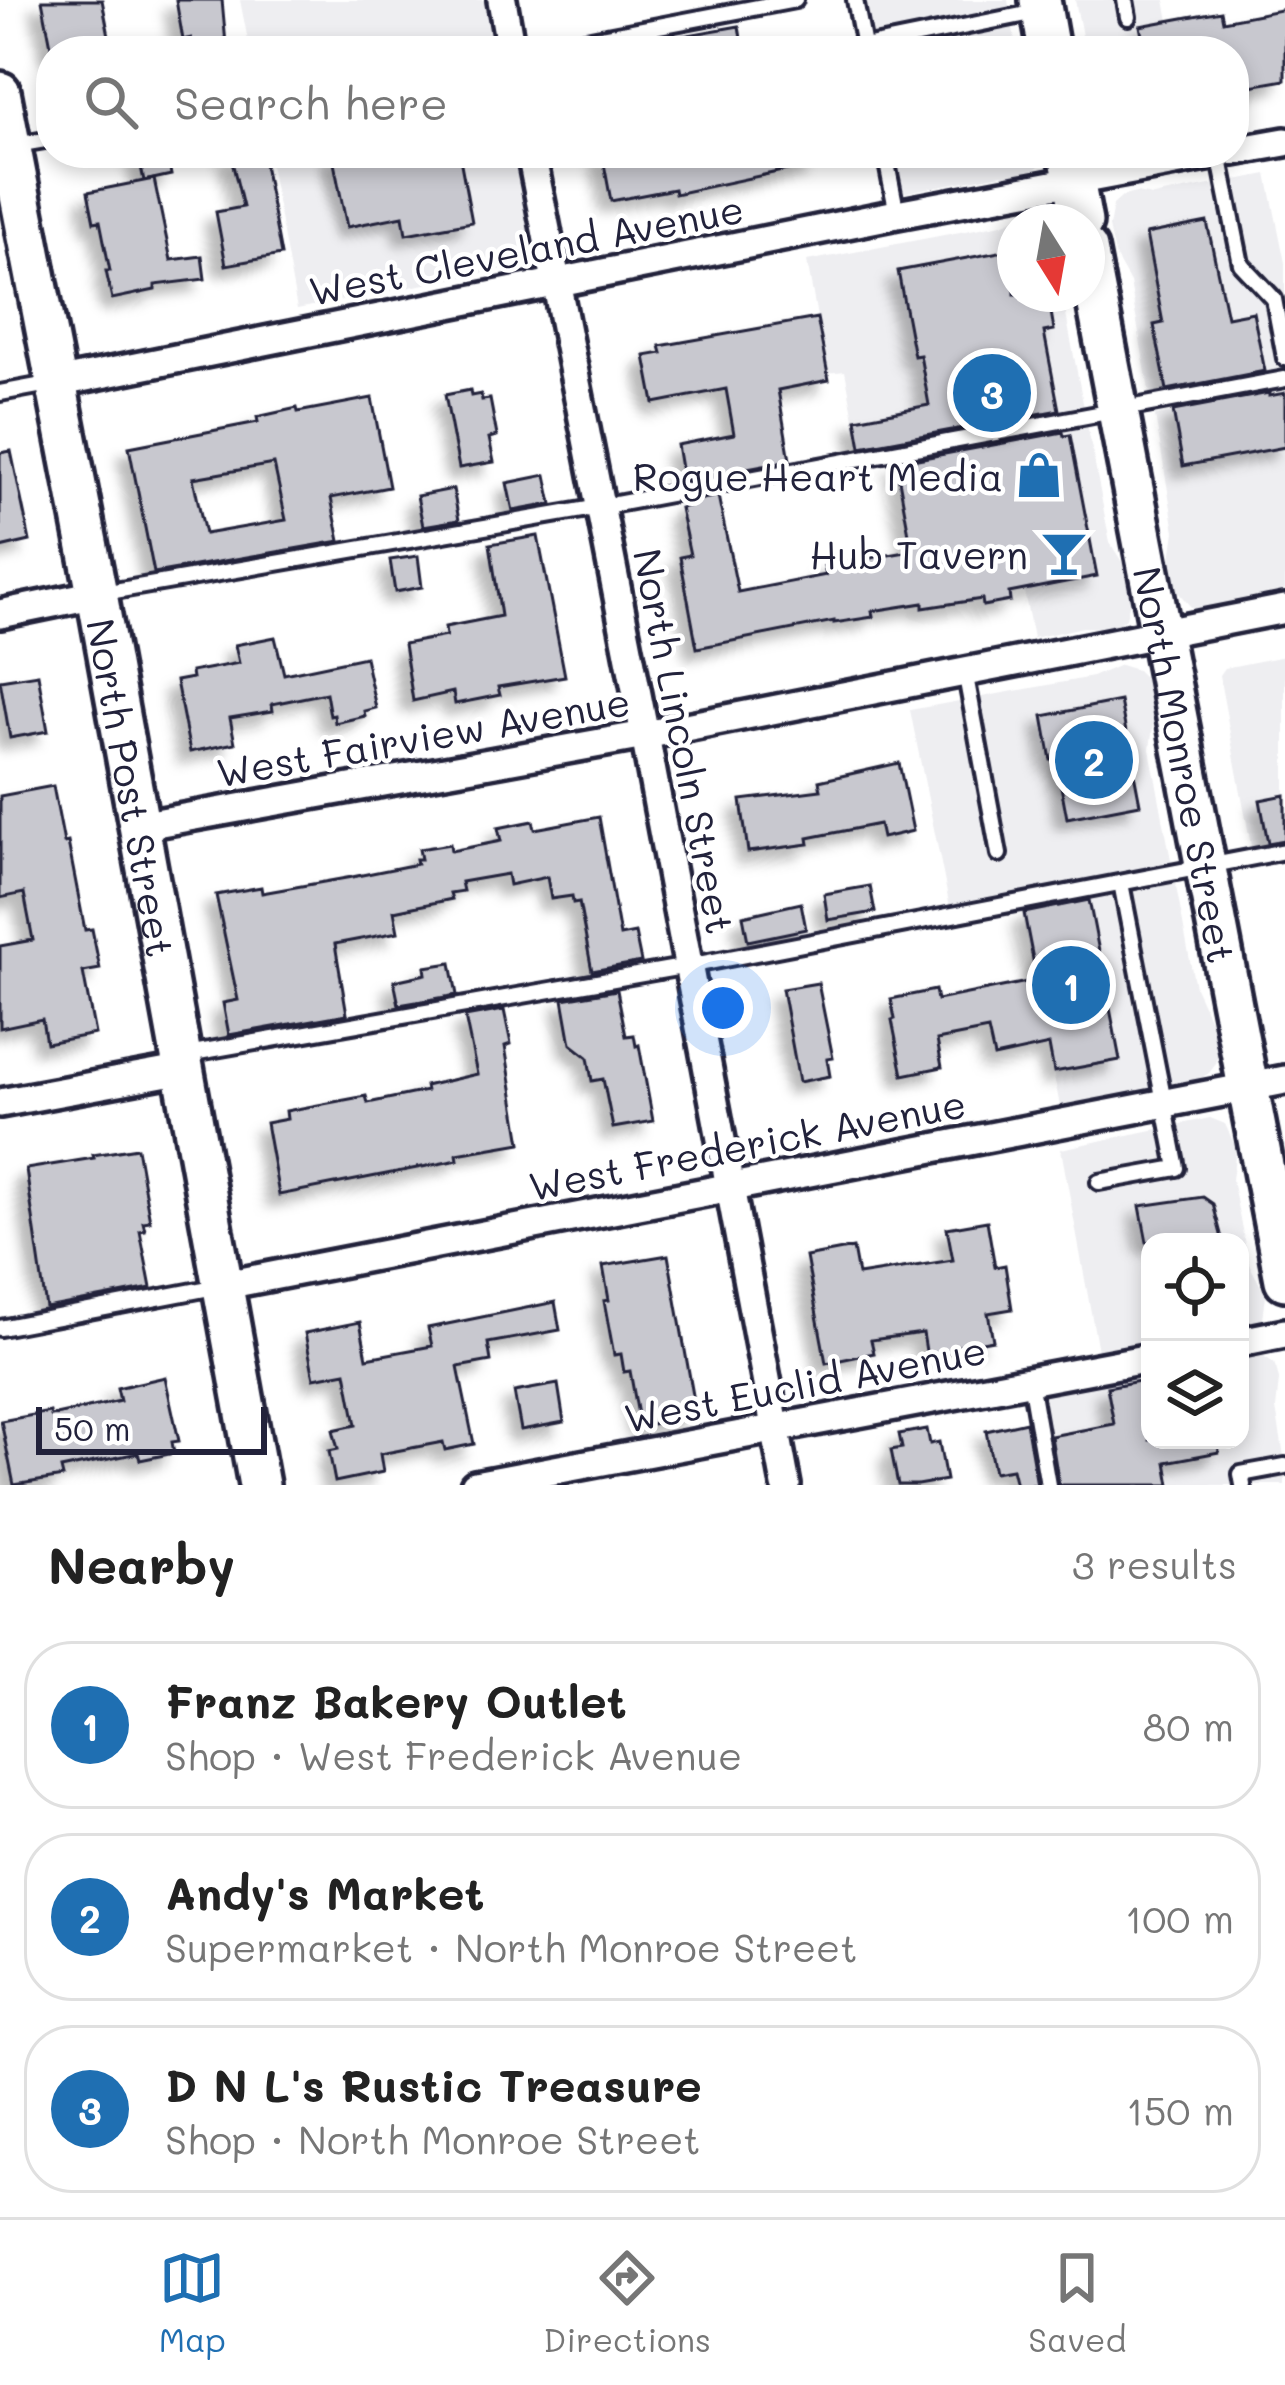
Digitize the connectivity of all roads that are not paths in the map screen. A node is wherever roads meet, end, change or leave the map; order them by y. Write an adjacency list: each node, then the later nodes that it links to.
1 (502, 0): 7 (street)
2 (795, 0): 8 (lane)
3 (855, 0): 9 (lane)
4 (1125, 0): 6 (lane)
5 (1041, 6): 10 (lane); 11 (street)
6 (1128, 17)
7 (509, 36)
8 (607, 36)
9 (862, 36)
10 (918, 36)
11 (1046, 36)
12 (0, 92): 16 (street, North Post Street)
13 (1285, 142): 15 (street)
14 (36, 146): 16 (lane)
15 (1249, 148)
16 (8, 160): 28 (street, North Post Street)
17 (534, 168): 24 (street, North Lincoln Street)
18 (888, 168): 23 (lane)
19 (1067, 168): 23 (street, West Cleveland Avenue)
20 (1071, 168): 22 (street)
21 (1224, 168): 26 (lane)
22 (1078, 204)
23 (897, 214): 24 (street, West Cleveland Avenue)
24 (556, 284): 28 (street, West Cleveland Avenue); 31 (street, North Lincoln Street)
25 (1099, 312): 30 (street, North Monroe Street)
26 (1285, 358)
27 (1285, 379): 30 (lane)
28 (56, 383): 29 (lane); 32 (street, North Post Street)
29 (0, 393)
30 (1118, 409): 31 (lane); 35 (street, North Monroe Street)
31 (599, 507): 32 (lane); 37 (street, North Lincoln Street)
32 (97, 594): 34 (street); 38 (street, North Post Street)
33 (1285, 609): 35 (street, West Fairview Avenue)
34 (0, 614)
35 (1160, 632): 36 (street, West Fairview Avenue); 41 (street, North Monroe Street)
36 (965, 671): 37 (street, West Fairview Avenue); 40 (lane)
37 (645, 735): 38 (street, West Fairview Avenue); 43 (street, North Lincoln Street)
38 (139, 826): 44 (street, North Post Street)
39 (1285, 851): 41 (lane)
40 (999, 854)
41 (1204, 867): 42 (lane); 45 (street, North Monroe Street)
42 (1121, 883): 43 (lane); 47 (lane)
43 (688, 966): 44 (lane); 49 (street, North Lincoln Street)
44 (183, 1062): 46 (street); 51 (street, North Post Street)
45 (1266, 1084): 47 (street, West Frederick Avenue); 50 (street, North Monroe Street)
46 (0, 1103)
47 (1165, 1103): 48 (lane); 49 (street, West Frederick Avenue)
48 (1100, 1181)
49 (730, 1186): 51 (street, West Frederick Avenue); 57 (street, North Lincoln Street)
50 (1285, 1280)
51 (225, 1285): 52 (lane); 59 (street, North Post Street)
52 (0, 1328)
53 (1285, 1333): 54 (street)
54 (1245, 1341)
55 (1141, 1360): 56 (street, West Euclid Avenue)
56 (1030, 1381): 57 (street, West Euclid Avenue); 62 (lane)
57 (775, 1429): 60 (street, West Euclid Avenue); 61 (street, North Lincoln Street)
58 (1285, 1466): 63 (lane)
59 (259, 1485)
60 (475, 1485)
61 (786, 1485)
62 (1048, 1485)
63 (1243, 1485)

